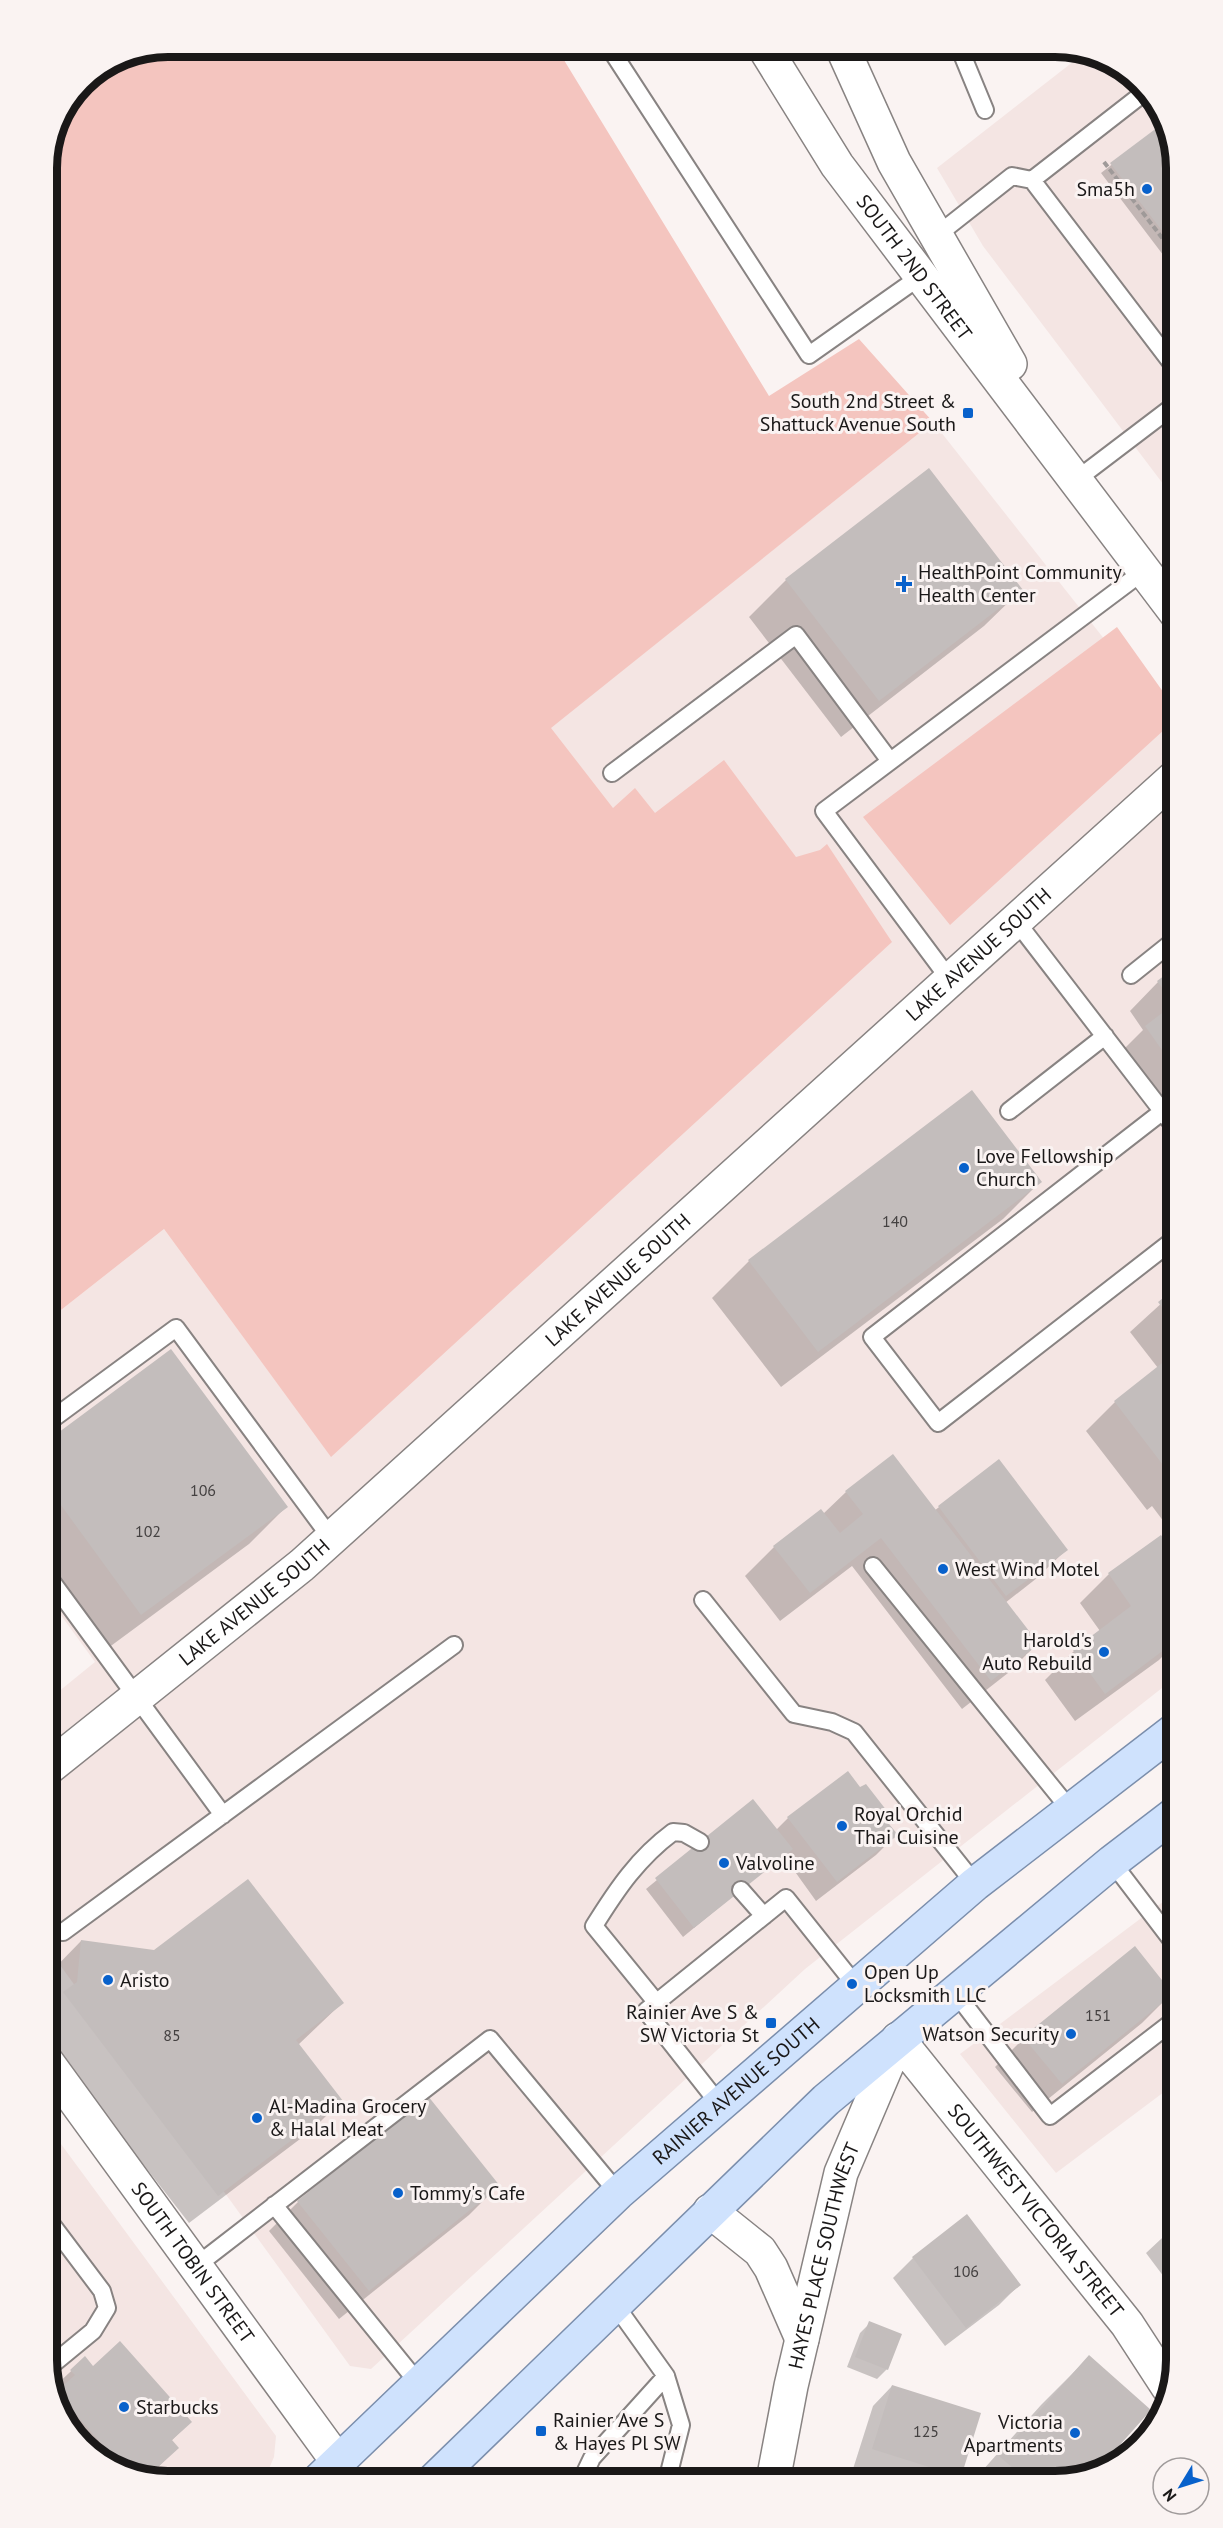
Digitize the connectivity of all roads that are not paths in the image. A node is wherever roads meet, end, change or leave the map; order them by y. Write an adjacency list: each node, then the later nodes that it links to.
1 (615, 57): 9 (lane)
2 (771, 57): 9 (street, SOUTH 2ND STREET)
3 (847, 57): 8 (street, SOUTH 2ND STREET)
4 (963, 57): 6 (lane)
5 (1140, 96): 7 (lane)
6 (985, 110)
7 (1032, 180): 8 (lane); 10 (lane)
8 (936, 236): 12 (street, SOUTH 2ND STREET)
9 (921, 276): 12 (street, SOUTH 2ND STREET)
10 (1166, 356)
11 (1166, 412): 12 (lane)
12 (1076, 480): 13 (street, SOUTH 2ND STREET)
13 (1145, 570): 14 (street, SOUTH 2ND STREET); 15 (lane)
14 (1166, 599)
15 (890, 761): 16 (lane); 21 (lane)
16 (612, 773)
17 (1166, 790): 18 (street, LAKE AVENUE SOUTH)
18 (1016, 921): 21 (street, LAKE AVENUE SOUTH); 22 (lane)
19 (1166, 947): 20 (lane)
20 (1131, 975)
21 (950, 980): 28 (street, LAKE AVENUE SOUTH)
22 (1105, 1036): 23 (lane); 24 (lane)
23 (1009, 1111)
24 (1163, 1111): 25 (lane); 26 (lane)
25 (1166, 1115)
26 (1166, 1247)
27 (57, 1416): 28 (lane)
28 (331, 1538): 33 (street, LAKE AVENUE SOUTH)
29 (873, 1566): 36 (lane)
30 (57, 1589): 33 (lane)
31 (703, 1600): 41 (lane)
32 (454, 1645): 37 (lane)
33 (137, 1697): 35 (street, LAKE AVENUE SOUTH); 37 (lane)
34 (1166, 1737): 36 (main road, RAINIER AVENUE SOUTH)
35 (57, 1760)
36 (1071, 1812): 41 (main road, RAINIER AVENUE SOUTH)
37 (223, 1815): 44 (lane)
38 (1166, 1821): 40 (main road)
39 (700, 1842): 48 (lane)
40 (1112, 1862): 45 (lane); 47 (main road)
41 (975, 1884): 46 (main road, RAINIER AVENUE SOUTH)
42 (741, 1890): 43 (lane)
43 (764, 1916): 46 (lane); 48 (lane)
44 (63, 1932)
45 (1166, 1933)
46 (857, 1987): 52 (main road, RAINIER AVENUE SOUTH)
47 (954, 1991): 49 (lane); 50 (main road)
48 (656, 2002): 52 (lane)
49 (1166, 2027)
50 (898, 2039): 55 (main road); 59 (street, HAYES PLACE SOUTHWEST); 62 (street, SOUTHWEST VICTORIA STREET)
51 (57, 2077): 57 (street, SOUTH TOBIN STREET)
52 (720, 2105): 53 (main road, RAINIER AVENUE SOUTH)
53 (618, 2193): 54 (lane); 63 (main road, RAINIER AVENUE SOUTH)
54 (274, 2205): 57 (lane); 63 (lane)
55 (710, 2211): 58 (main road); 59 (street)
56 (57, 2232): 60 (lane)
57 (196, 2266): 64 (street, SOUTH TOBIN STREET)
58 (616, 2306): 61 (lane); 66 (main road)
59 (802, 2339): 69 (street, HAYES PLACE SOUTHWEST)
60 (57, 2361)
61 (666, 2376): 67 (lane); 68 (lane)
62 (1164, 2381)
63 (419, 2384): 65 (main road, RAINIER AVENUE SOUTH)
64 (327, 2471)
65 (329, 2471)
66 (443, 2471)
67 (585, 2471)
68 (670, 2471)
69 (775, 2471)

